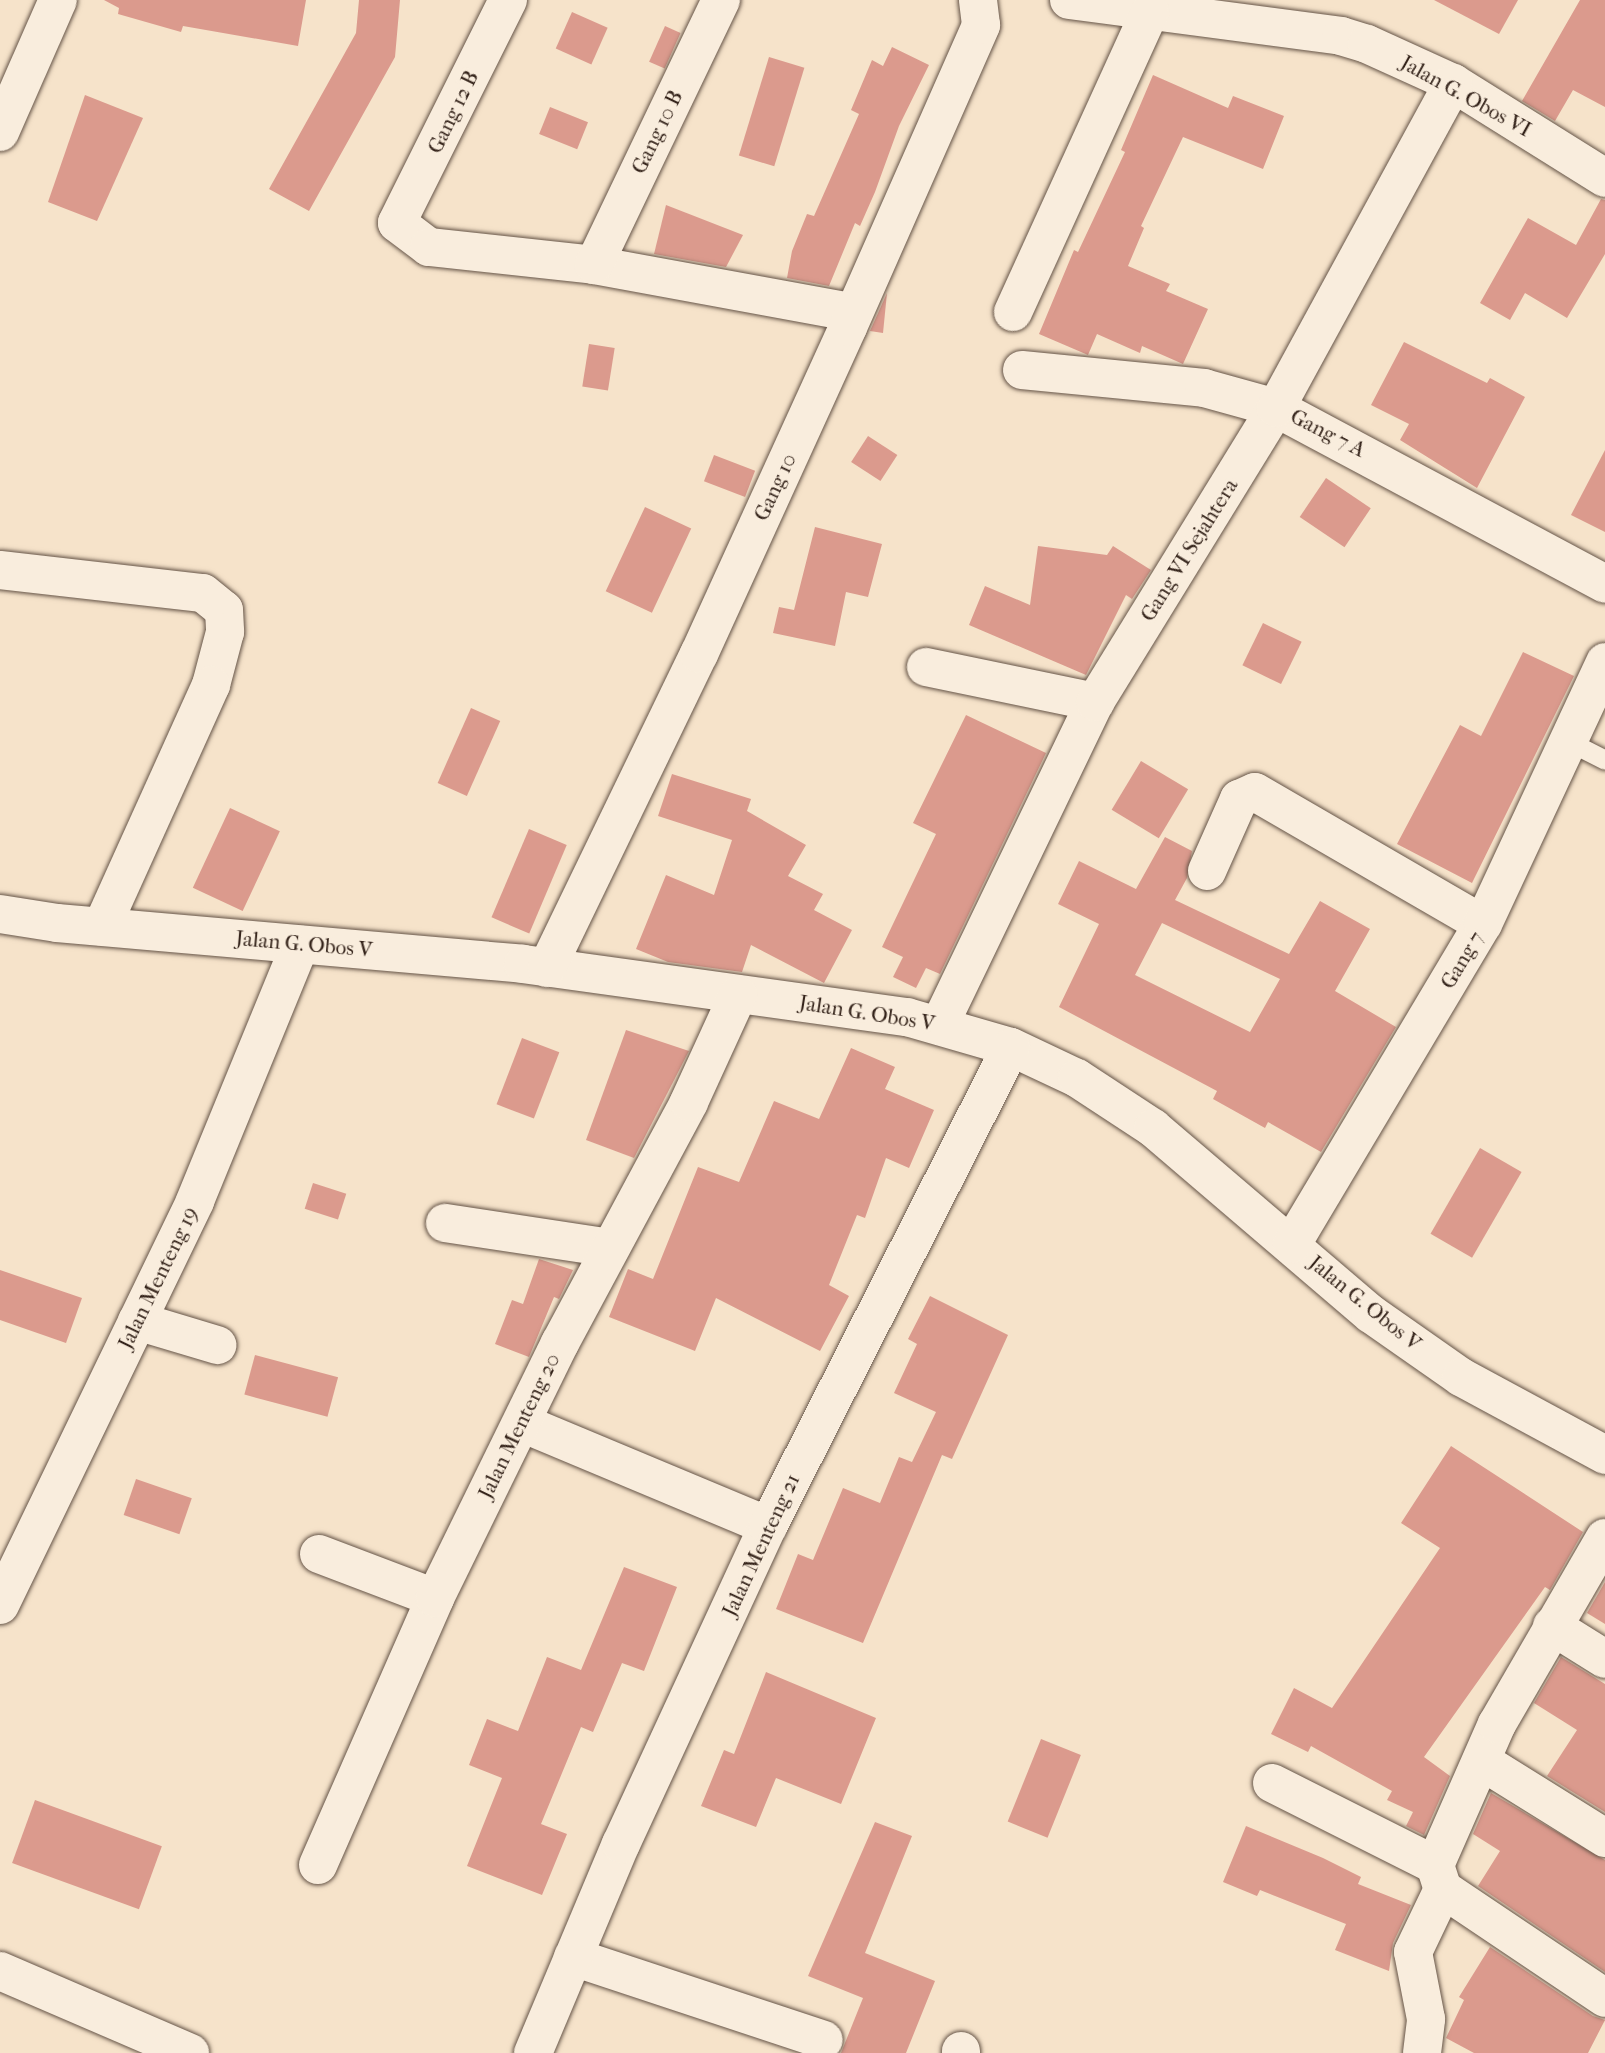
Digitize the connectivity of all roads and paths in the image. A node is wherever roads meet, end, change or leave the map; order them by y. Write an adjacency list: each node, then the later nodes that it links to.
1 (58, 0): 8 (street)
2 (509, 0): 10 (street, Gang 12 B)
3 (721, 0): 10 (street, Gang 10 B)
4 (978, 0): 12 (street, Gang 10)
5 (1069, 0): 6 (street, Jalan G. Obos VI)
6 (1150, 12): 7 (street, Jalan G. Obos VI); 11 (street)
7 (1453, 83): 9 (street, Jalan G. Obos VI); 14 (street, Gang VI Sejahtera)
8 (0, 132)
9 (1605, 178)
10 (594, 265): 12 (street)
11 (1013, 312)
12 (851, 313): 27 (street, Gang 10)
13 (1022, 370): 14 (street, Gang 7 A)
14 (1276, 408): 16 (street, Gang 7 A); 19 (street, Gang VI Sejahtera)
15 (0, 570): 25 (street)
16 (1605, 584)
17 (926, 667): 19 (street)
18 (1604, 667): 20 (street, Gang 7)
19 (1095, 702): 29 (street, Gang VI Sejahtera)
20 (1570, 742): 21 (lane); 24 (street, Gang 7)
21 (1605, 760)
22 (1207, 871): 24 (street)
23 (0, 914): 25 (street, Jalan G. Obos V)
24 (1483, 924): 32 (street, Gang 7)
25 (102, 926): 26 (street, Jalan G. Obos V)
26 (300, 945): 27 (street, Jalan G. Obos V); 34 (street, Jalan Menteng 19)
27 (547, 968): 28 (street, Jalan G. Obos V)
28 (738, 995): 29 (street, Jalan G. Obos V); 33 (street, Jalan Menteng 20)
29 (940, 1024): 30 (street, Jalan G. Obos V)
30 (1011, 1047): 32 (street, Jalan G. Obos V); 38 (street, Jalan Menteng 21)
31 (444, 1223): 33 (street)
32 (1292, 1244): 37 (street, Jalan G. Obos V)
33 (610, 1248): 36 (street, Jalan Menteng 20)
34 (137, 1321): 35 (street); 41 (street, Jalan Menteng 19)
35 (217, 1345)
36 (522, 1423): 38 (street); 42 (street, Jalan Menteng 20)
37 (1605, 1455)
38 (768, 1526): 50 (street, Jalan Menteng 21)
39 (1605, 1538): 43 (street)
40 (319, 1554): 42 (street)
41 (5, 1582)
42 (435, 1598): 48 (street, Jalan Menteng 20)
43 (1552, 1626): 44 (street); 45 (street)
44 (1605, 1658)
45 (1483, 1762): 47 (street); 49 (street)
46 (1272, 1783): 49 (street)
47 (1605, 1838)
48 (318, 1865)
49 (1439, 1877): 52 (street); 56 (street)
50 (573, 1957): 53 (street); 55 (street, Jalan Menteng 21)
51 (0, 1971): 54 (street)
52 (1605, 1998)
53 (824, 2040)
54 (190, 2053)
55 (533, 2053)
56 (1422, 2053)

